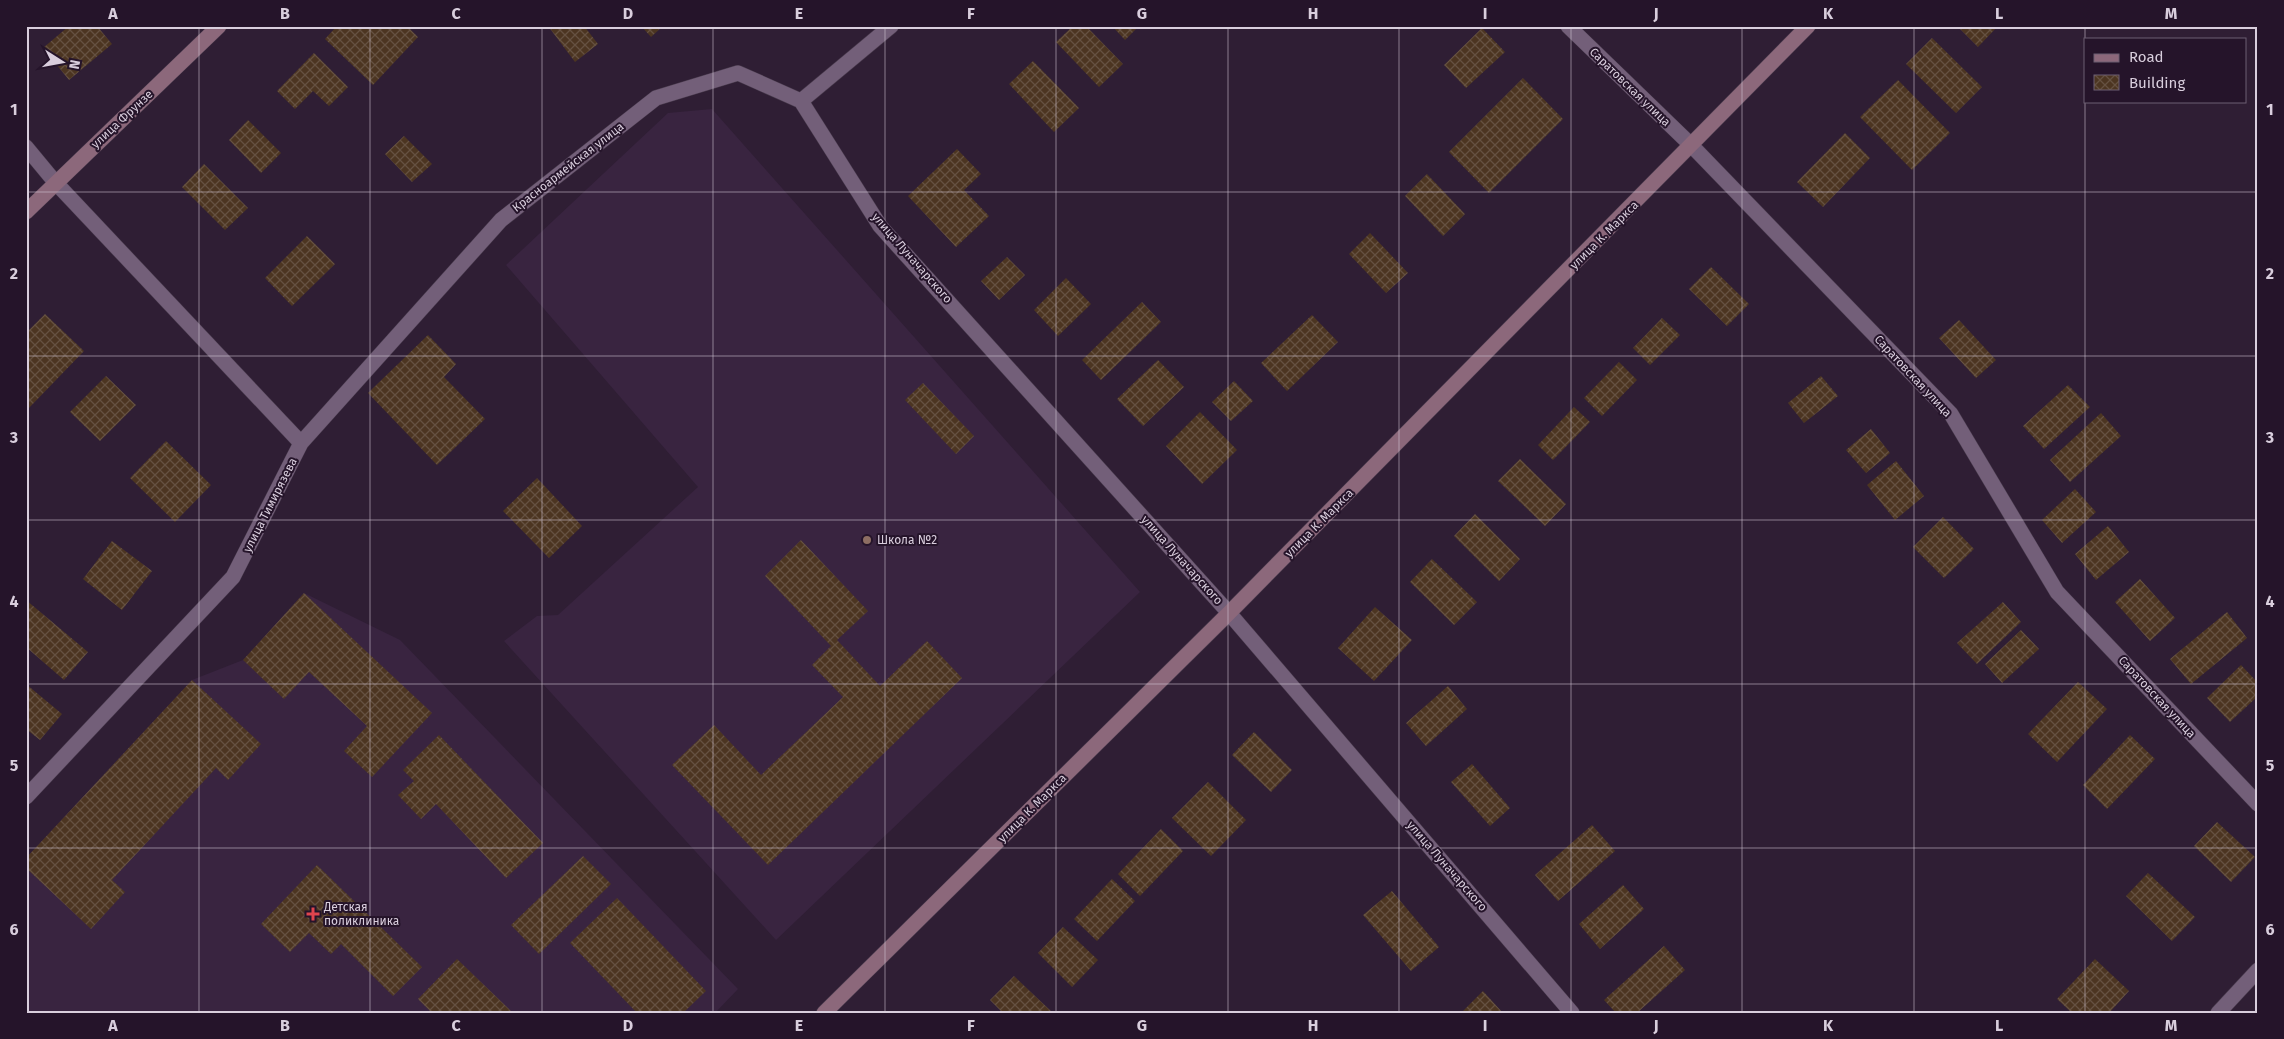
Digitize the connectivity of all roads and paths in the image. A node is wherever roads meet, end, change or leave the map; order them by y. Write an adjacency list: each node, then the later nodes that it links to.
1 (219, 26): 8 (main road, улица Фрунзе)
2 (890, 26): 5 (street)
3 (1568, 26): 6 (street, Саратовская улица)
4 (1808, 26): 6 (main road, улица К. Маркса)
5 (801, 101): 10 (street, Красноармейская улица); 11 (street, улица Луначарского)
6 (1692, 146): 11 (main road, улица К. Маркса); 13 (street, Саратовская улица)
7 (26, 147): 8 (street, улица Тимирязева)
8 (55, 182): 9 (main road, улица Фрунзе); 10 (street, улица Тимирязева)
9 (26, 212)
10 (301, 443): 12 (street, улица Тимирязева)
11 (1230, 613): 15 (main road, улица К. Маркса); 16 (street, улица Луначарского)
12 (26, 797)
13 (2258, 804)
14 (2258, 970): 17 (street)
15 (824, 1013)
16 (1572, 1013)
17 (2218, 1013)

